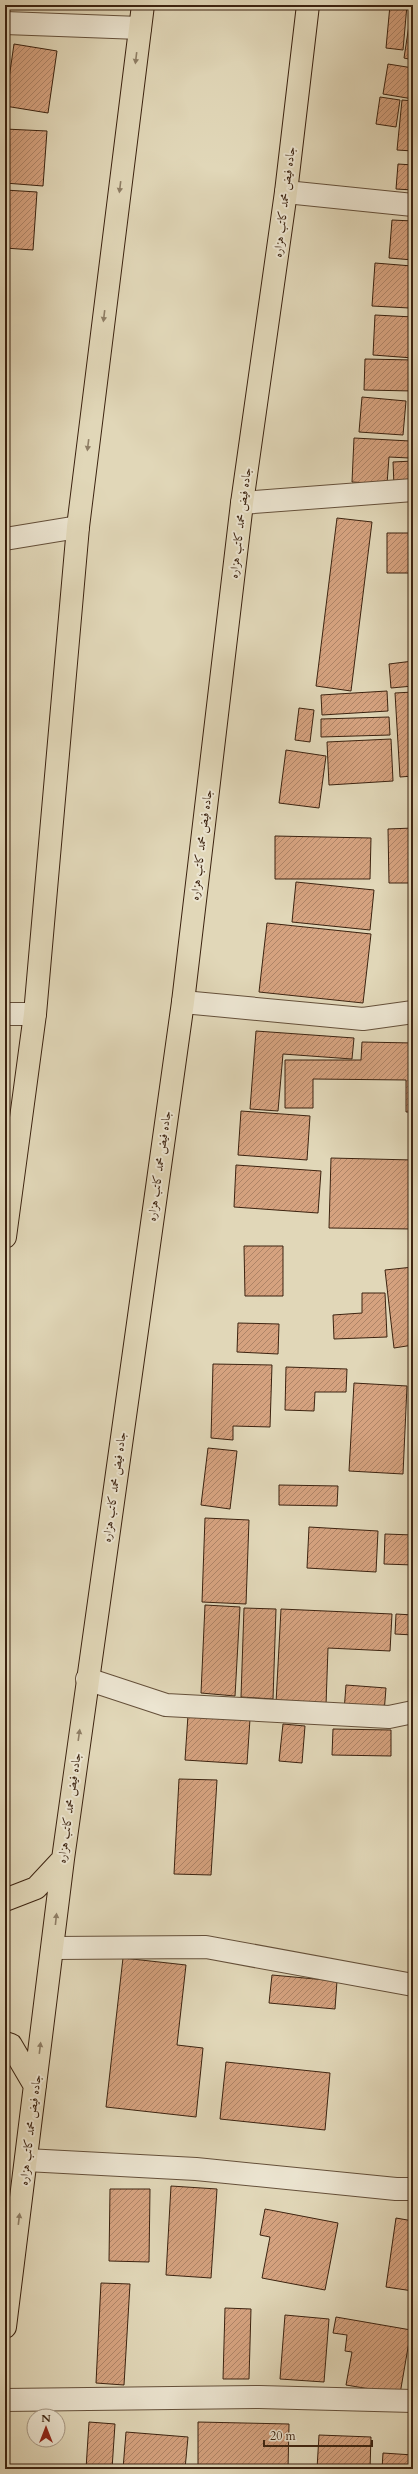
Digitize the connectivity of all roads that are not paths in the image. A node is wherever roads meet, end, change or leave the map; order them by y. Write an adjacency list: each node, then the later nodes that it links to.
1 (142, 5): 4 (main road)
2 (308, 5): 5 (main road, جاده فیض محمد کاتب هزاره)
3 (5, 22): 4 (street)
4 (140, 28): 9 (main road, one-way to 9)
5 (286, 192): 6 (street); 8 (main road, جاده فیض محمد کاتب هزاره)
6 (413, 205)
7 (413, 490): 8 (street)
8 (242, 503): 11 (main road, جاده فیض محمد کاتب هزاره)
9 (78, 527): 10 (street); 14 (main road)
10 (5, 539)
11 (183, 1002): 12 (street); 16 (main road, جاده فیض محمد کاتب هزاره)
12 (413, 1012)
13 (5, 1014): 14 (street)
14 (35, 1014): 15 (main road)
15 (5, 1238)
16 (87, 1679): 17 (street); 18 (main road, جاده فیض محمد کاتب هزاره, one-way to 16)
17 (413, 1712)
18 (62, 1859): 19 (main road); 20 (main road, جاده فیض محمد کاتب هزاره, one-way to 18)
19 (5, 1900)
20 (53, 1948): 21 (street); 23 (main road, جاده فیض محمد کاتب هزاره, one-way to 20)
21 (413, 1985)
22 (5, 2043): 23 (main road)
23 (35, 2086): 24 (main road, جاده فیض محمد کاتب هزاره)
24 (26, 2160): 25 (street); 26 (main road, جاده فیض محمد کاتب هزاره, one-way to 24)
25 (413, 2189)
26 (5, 2327)
27 (5, 2400): 28 (street)
28 (413, 2401)

